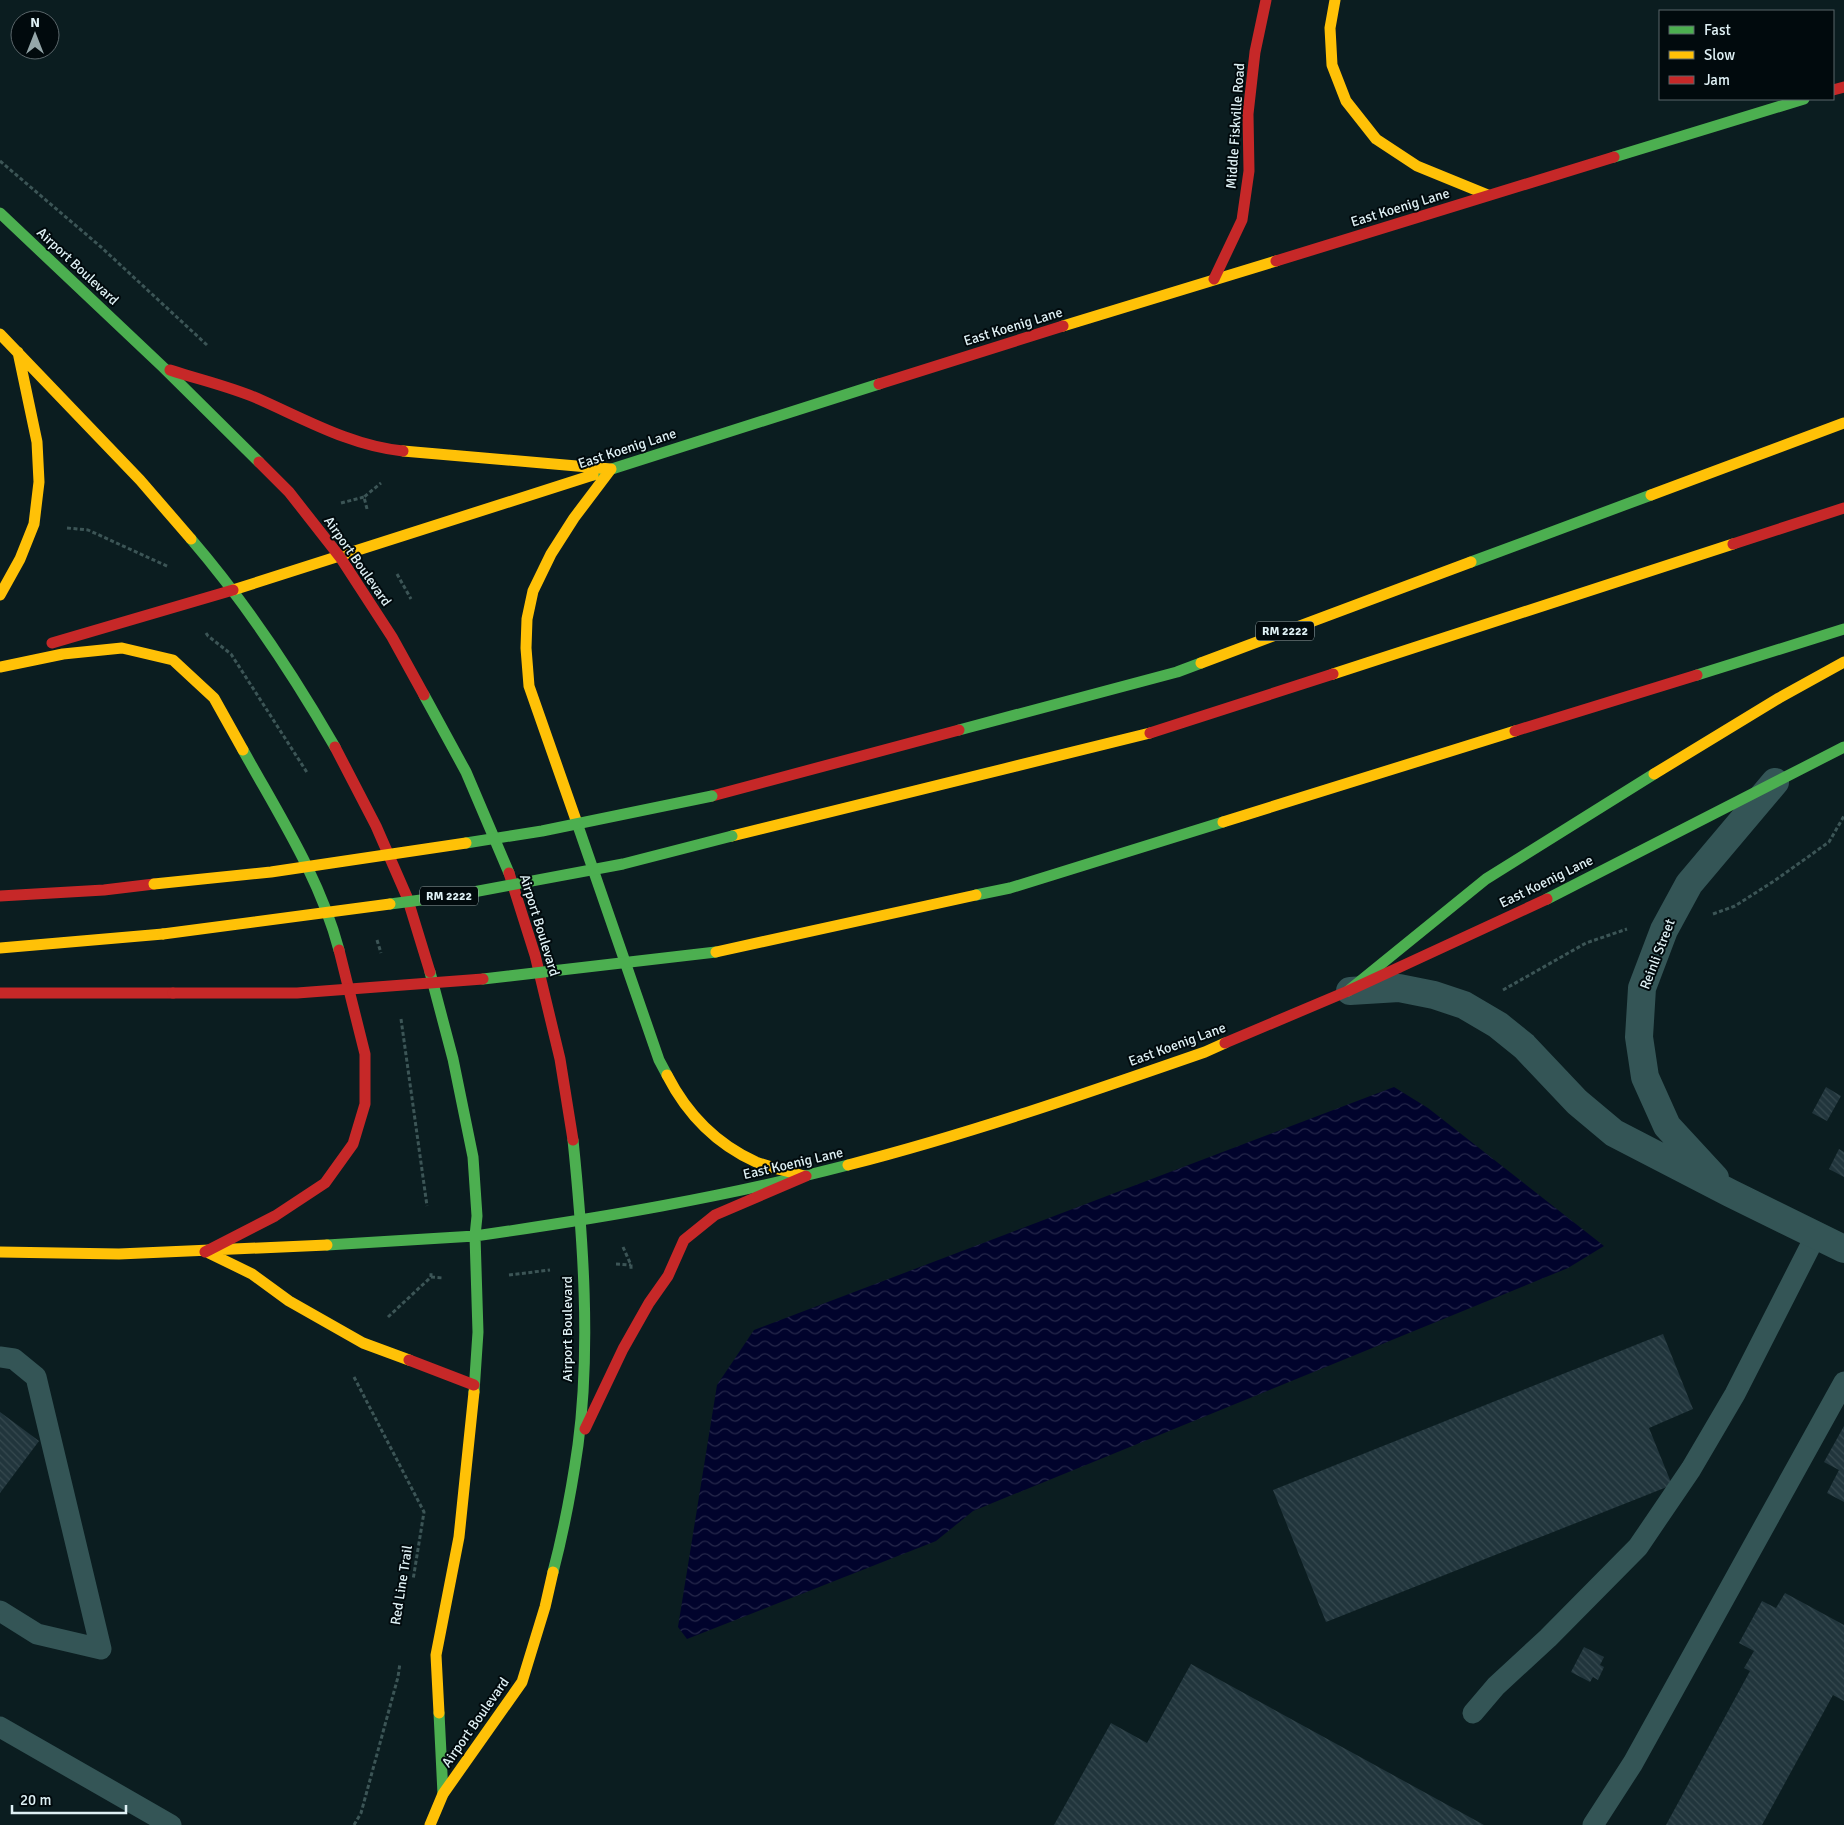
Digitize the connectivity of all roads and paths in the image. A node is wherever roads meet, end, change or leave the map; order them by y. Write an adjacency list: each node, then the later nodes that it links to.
1 (1266, 0): 7 (main road, Middle Fiskville Road)
2 (1335, 0): 5 (main road)
3 (1801, 100): 5 (main road, East Koenig Lane)
4 (0, 161): 9 (path)
5 (1488, 195): 7 (main road, East Koenig Lane)
6 (0, 213): 11 (main road, Airport Boulevard)
7 (1214, 279): 13 (main road, East Koenig Lane)
8 (0, 334): 10 (main road, Airport Boulevard)
9 (214, 351)
10 (18, 352): 22 (main road, Airport Boulevard); 23 (main road)
11 (164, 368): 13 (main road); 20 (main road, Airport Boulevard)
12 (1844, 423): 31 (main road, RM 2222, bridge)
13 (611, 469): 20 (main road, East Koenig Lane); 38 (main road)
14 (382, 479): 15 (path)
15 (364, 497): 16 (path); 18 (path)
16 (333, 506)
17 (1844, 508): 34 (main road, RM 2222, bridge)
18 (367, 509)
19 (62, 527): 21 (path)
20 (340, 557): 22 (main road, East Koenig Lane); 40 (main road, Airport Boulevard)
21 (168, 568)
22 (233, 590): 25 (main road, East Koenig Lane); 42 (main road, Airport Boulevard)
23 (0, 595)
24 (1844, 629): 37 (main road, bridge)
25 (0, 659)
26 (1844, 662): 35 (main road)
27 (0, 667): 46 (main road)
28 (1844, 747): 29 (main road, East Koenig Lane)
29 (1776, 781): 35 (main road, East Koenig Lane); 39 (street, Reinli Street)
30 (1844, 816): 32 (path)
31 (0, 896)
32 (1708, 916)
33 (1632, 928): 36 (path)
34 (0, 948)
35 (1348, 991): 38 (main road, East Koenig Lane); 39 (street, Reinli Street)
36 (1498, 992)
37 (0, 993)
38 (806, 1176): 40 (main road, East Koenig Lane); 58 (main road)
39 (1730, 1193): 41 (street, Reinli Street)
40 (580, 1221): 42 (main road, East Koenig Lane); 58 (main road, Airport Boulevard)
41 (1816, 1235): 44 (street, Reinli Street); 62 (lane)
42 (475, 1236): 46 (main road, East Koenig Lane); 57 (main road, Airport Boulevard)
43 (621, 1242): 48 (path)
44 (1844, 1249)
45 (0, 1252): 46 (main road, East Koenig Lane)
46 (205, 1252): 57 (main road)
47 (611, 1264): 48 (path)
48 (631, 1265): 51 (path)
49 (432, 1267): 53 (path)
50 (558, 1269): 52 (path)
51 (631, 1274)
52 (501, 1276)
53 (384, 1320)
54 (0, 1357): 60 (lane)
55 (353, 1374): 59 (path, Red Line Trail)
56 (1844, 1382): 68 (lane)
57 (474, 1385): 64 (main road, Airport Boulevard)
58 (578, 1444): 64 (main road, Airport Boulevard)
59 (413, 1580)
60 (0, 1612)
61 (401, 1658): 66 (path)
62 (1473, 1713)
63 (0, 1727): 65 (lane)
64 (443, 1794): 67 (main road, Airport Boulevard)
65 (171, 1825)
66 (354, 1825)
67 (430, 1825)
68 (1593, 1825)

